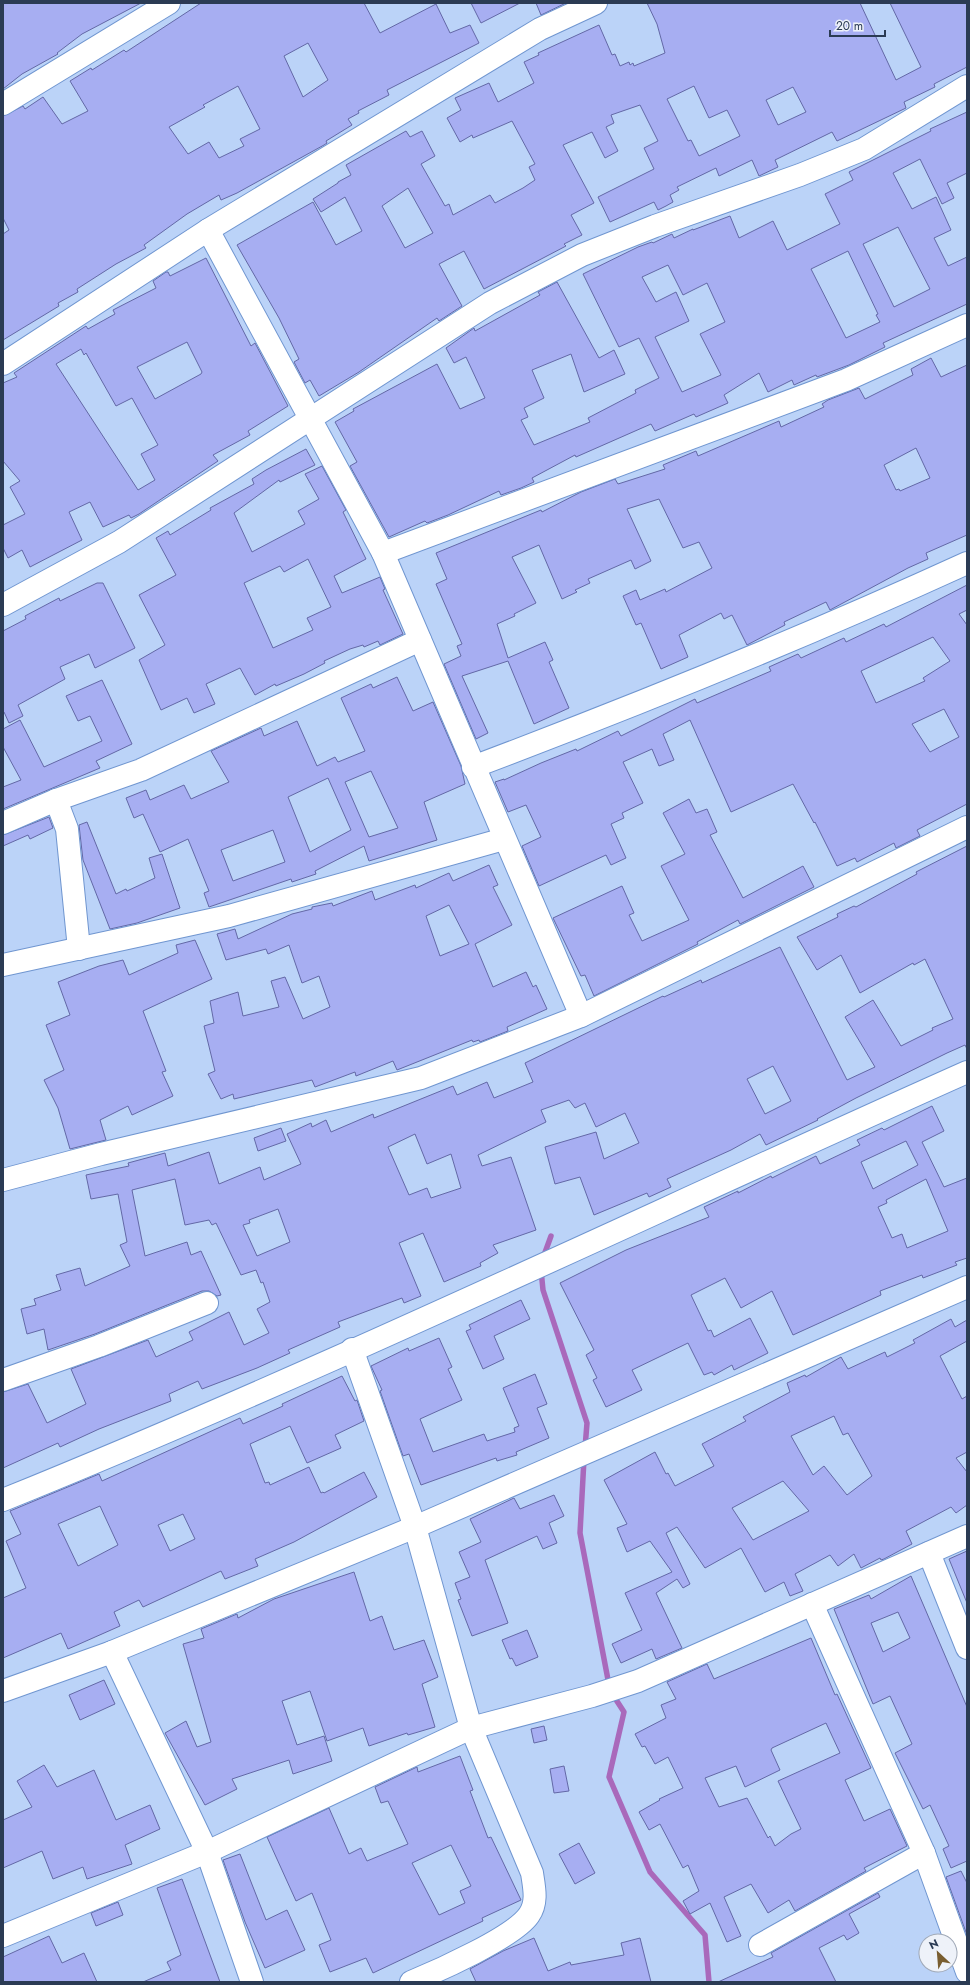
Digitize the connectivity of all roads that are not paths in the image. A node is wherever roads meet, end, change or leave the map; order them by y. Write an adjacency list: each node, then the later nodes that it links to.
1 (169, 3): 4 (street)
2 (596, 3): 5 (street)
3 (967, 86): 8 (street)
4 (3, 104)
5 (208, 230): 7 (street); 8 (street)
6 (967, 325): 9 (street)
7 (3, 364)
8 (310, 419): 9 (street); 11 (street)
9 (383, 553): 12 (street)
10 (967, 563): 13 (street)
11 (3, 605)
12 (420, 640): 13 (street); 14 (street)
13 (473, 767): 17 (street)
14 (56, 800): 15 (street); 18 (street)
15 (3, 823)
16 (967, 827): 20 (street)
17 (504, 838): 18 (street); 20 (street)
18 (79, 949): 19 (street)
19 (3, 965)
20 (581, 1016): 22 (street)
21 (967, 1072): 25 (street)
22 (3, 1180)
23 (967, 1287): 28 (street)
24 (207, 1304): 26 (street)
25 (352, 1349): 27 (street); 28 (street)
26 (3, 1380)
27 (3, 1500)
28 (415, 1527): 33 (street); 35 (street)
29 (967, 1536): 30 (street)
30 (929, 1553): 31 (street); 32 (street)
31 (812, 1604): 35 (street); 37 (street)
32 (967, 1648)
33 (112, 1652): 34 (street); 36 (street)
34 (3, 1690)
35 (472, 1728): 36 (street); 41 (street)
36 (207, 1852): 38 (street); 42 (street)
37 (924, 1853): 39 (street); 40 (street)
38 (3, 1936)
39 (760, 1945)
40 (967, 1972)
41 (450, 1974): 43 (street)
42 (252, 1982)
43 (411, 1982)

